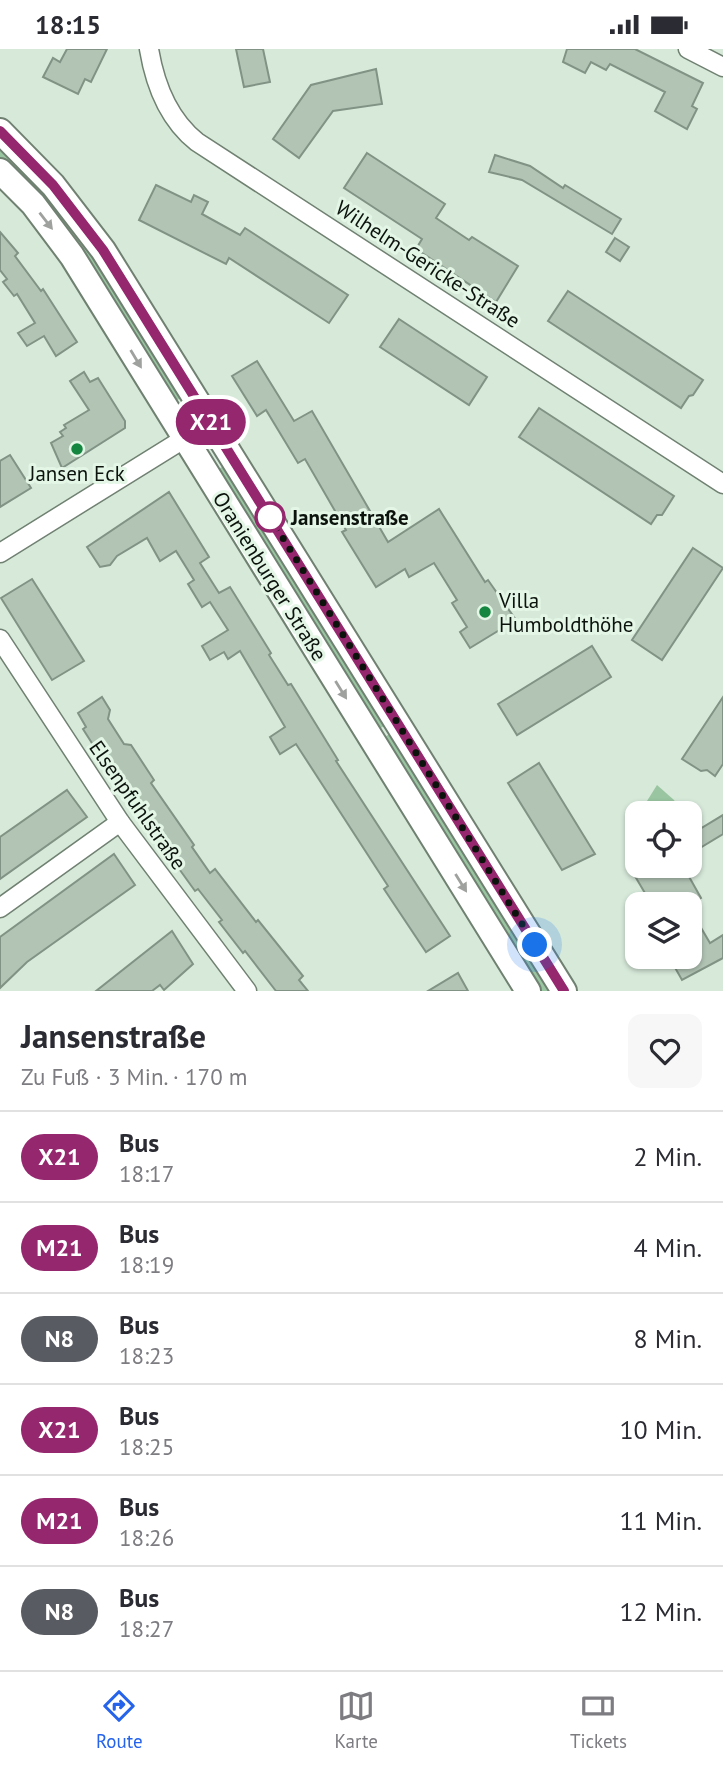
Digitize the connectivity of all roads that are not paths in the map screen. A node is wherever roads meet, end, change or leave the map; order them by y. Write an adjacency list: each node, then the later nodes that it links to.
1 (149, 49): 8 (street, Wilhelm-Gericke-Straße)
2 (688, 49): 3 (street)
3 (723, 67)
4 (0, 131): 6 (main road, Oranienburger Straße)
5 (0, 171): 7 (main road, Oranienburger Straße, one-way to 7)
6 (211, 422): 7 (street); 15 (main road, Oranienburger Straße)
7 (184, 438): 9 (street); 14 (main road, Oranienburger Straße, one-way to 14)
8 (723, 484)
9 (0, 553)
10 (0, 639): 11 (street, Elsenpfuhlstraße)
11 (120, 822): 12 (street); 13 (street, Elsenpfuhlstraße)
12 (0, 908)
13 (247, 991)
14 (528, 991)
15 (564, 991)

